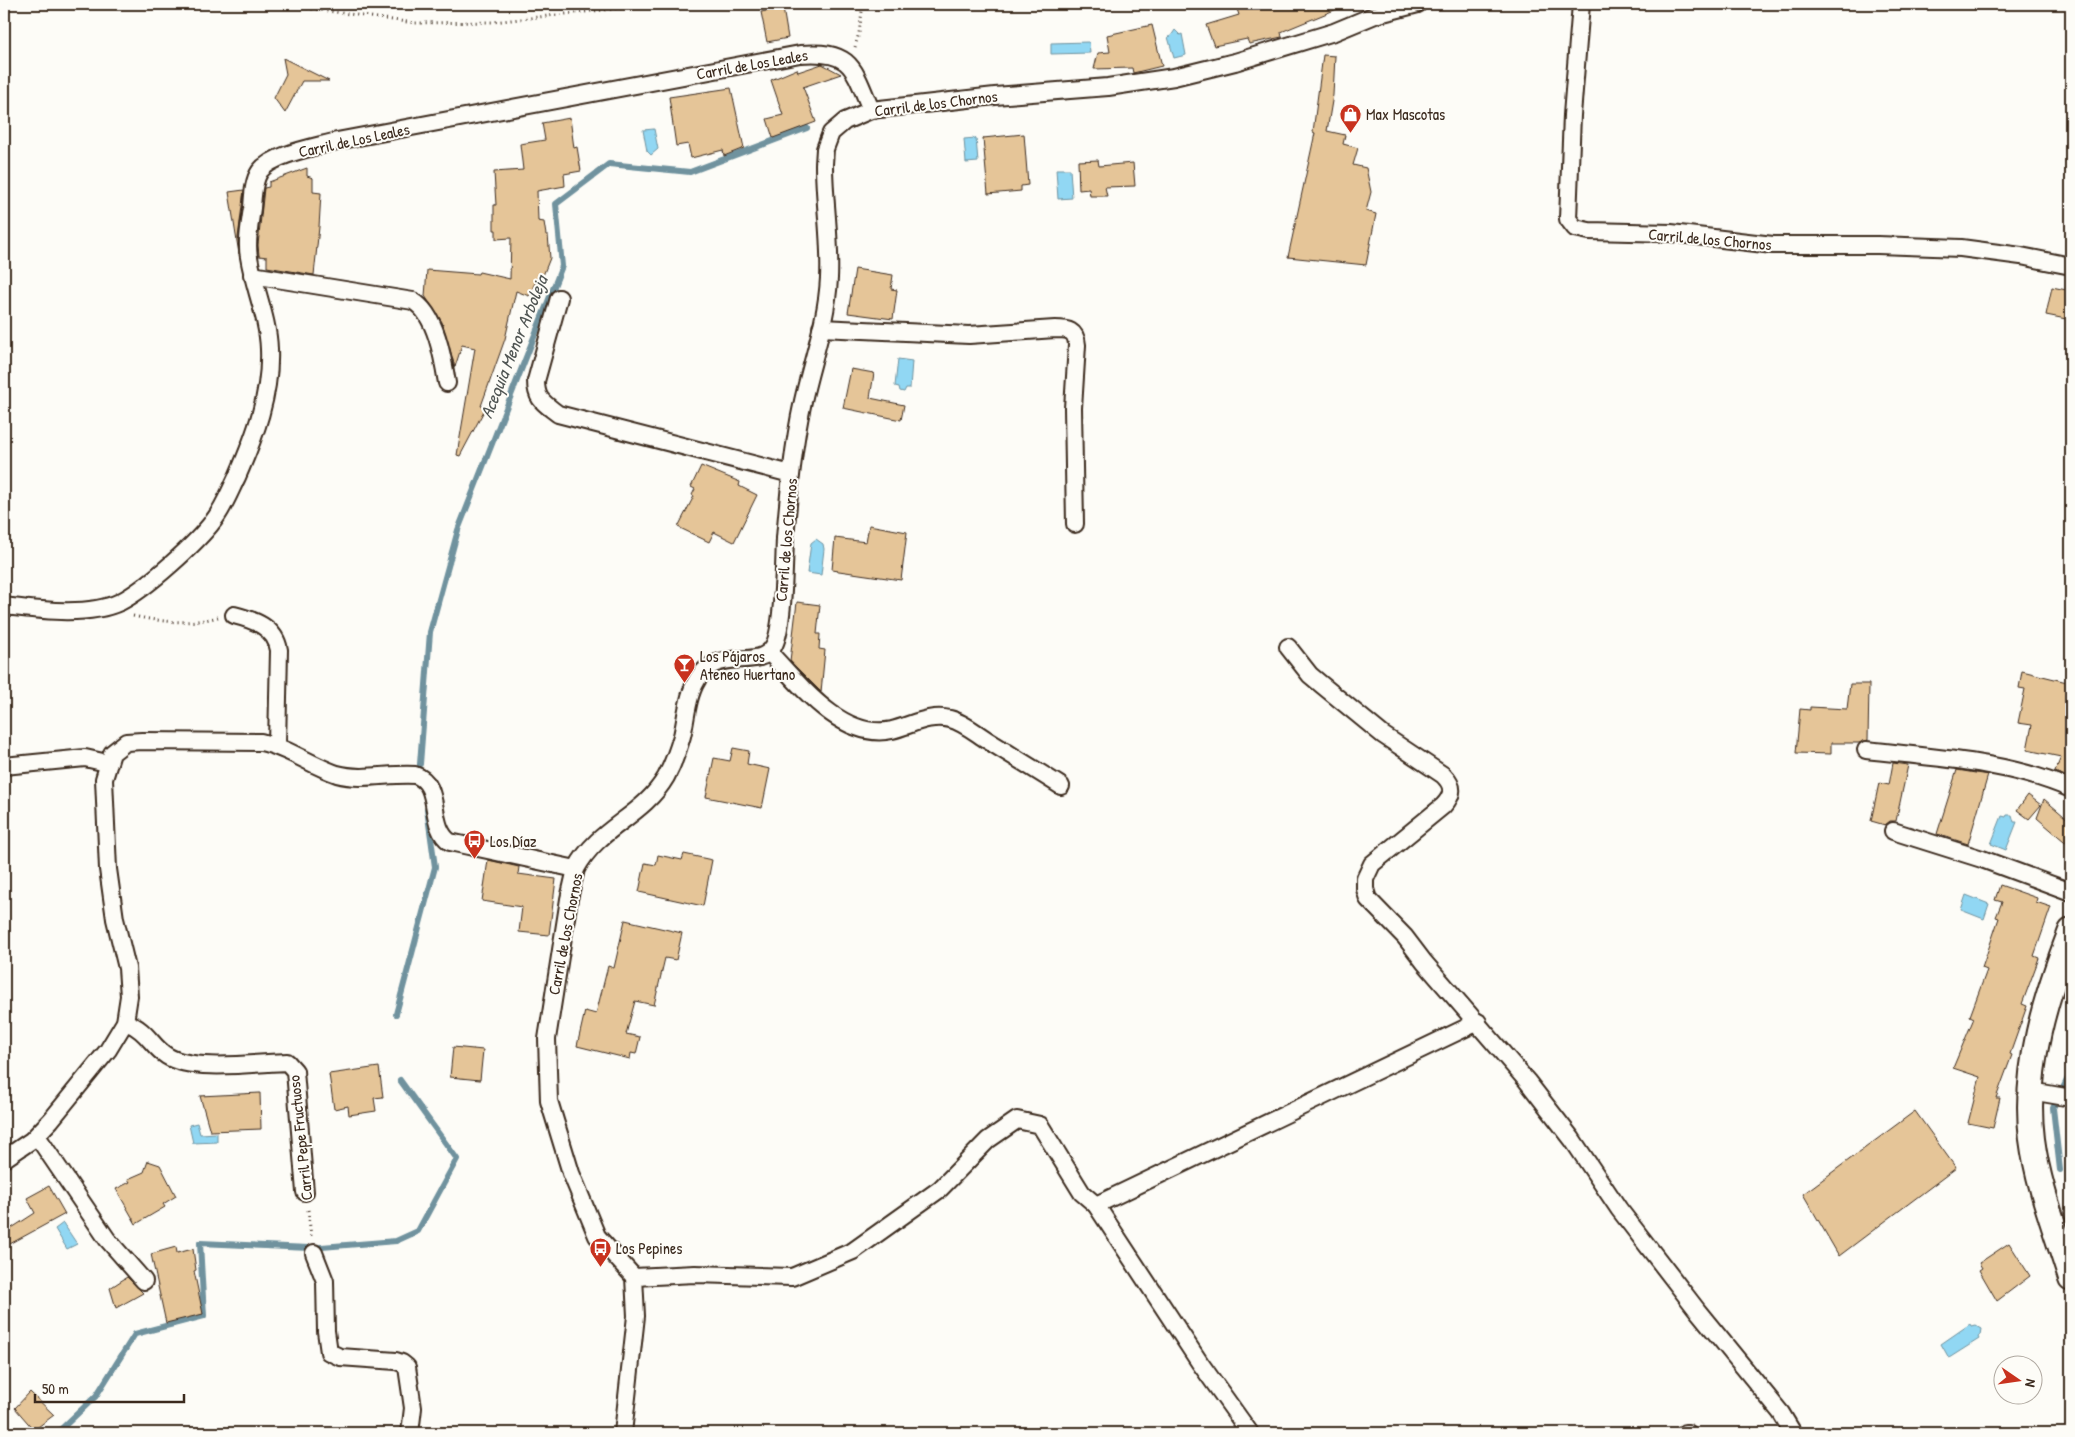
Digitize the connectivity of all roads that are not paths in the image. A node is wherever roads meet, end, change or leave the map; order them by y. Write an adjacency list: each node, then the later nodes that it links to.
1 (1418, 4): 3 (street, Carril de los Chornos)
2 (1581, 4): 4 (street, Carril de los Chornos)
3 (871, 110): 5 (street, Carril de Los Leales); 7 (street, Carril de los Chornos)
4 (2071, 266)
5 (252, 274): 8 (street); 11 (street, Carril de Los Leales)
6 (559, 298): 9 (street)
7 (821, 328): 9 (street, Carril de los Chornos); 10 (street)
8 (447, 383)
9 (791, 474): 14 (street, Carril de los Chornos)
10 (1075, 524)
11 (4, 606)
12 (234, 615): 15 (street)
13 (1288, 647): 26 (street)
14 (769, 652): 19 (street); 22 (street, Carril de los Chornos)
15 (277, 745): 17 (street); 22 (street)
16 (1866, 750): 20 (street)
17 (107, 763): 18 (street); 25 (street)
18 (4, 766)
19 (1061, 786)
20 (2071, 788)
21 (1893, 831): 23 (street)
22 (576, 869): 34 (street, Carril de los Chornos)
23 (2071, 892)
24 (2071, 931): 27 (main road)
25 (125, 1022): 29 (street); 31 (street, Carril Pepe Fructuoso)
26 (1478, 1022): 32 (street); 40 (street)
27 (2041, 1093): 28 (street); 35 (main road)
28 (2069, 1098)
29 (37, 1136): 30 (street); 36 (street)
30 (4, 1159)
31 (305, 1192)
32 (1096, 1205): 34 (street); 39 (street)
33 (313, 1248): 37 (street)
34 (634, 1277): 38 (street)
35 (2071, 1278)
36 (144, 1281)
37 (410, 1433)
38 (623, 1433)
39 (1250, 1433)
40 (1794, 1433)

